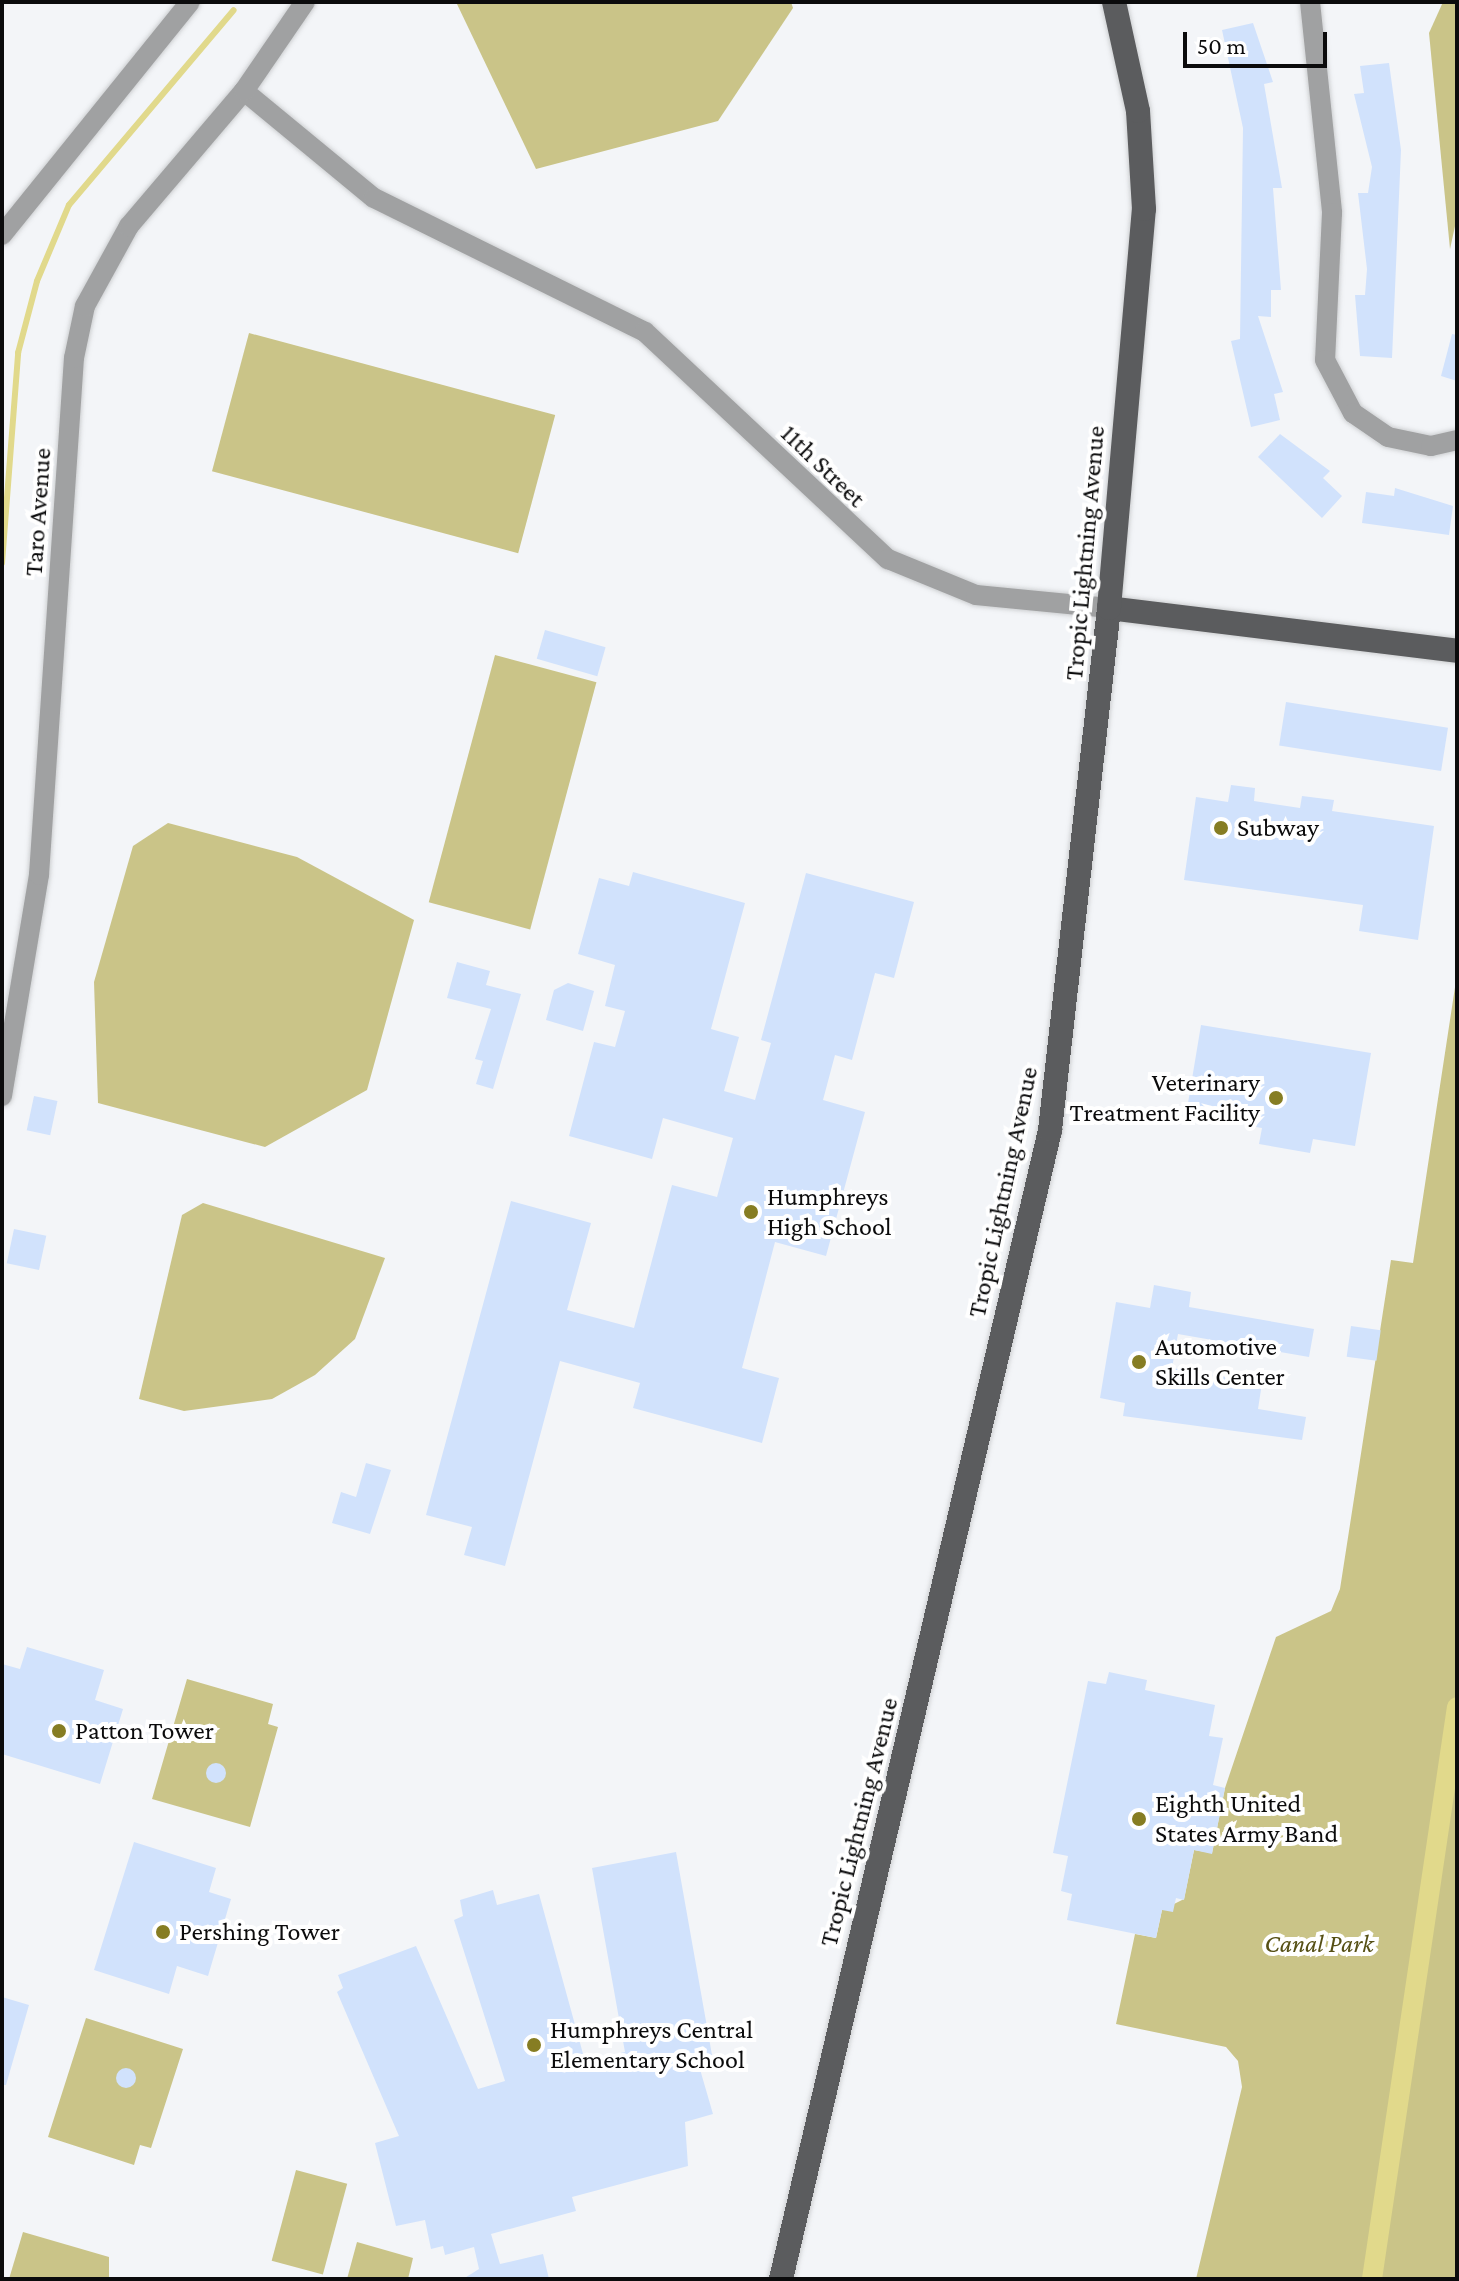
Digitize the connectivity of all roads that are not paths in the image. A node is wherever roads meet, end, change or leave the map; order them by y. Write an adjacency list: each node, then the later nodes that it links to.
1 (190, 2): 7 (street)
2 (305, 2): 5 (street, Taro Avenue)
3 (1114, 2): 9 (main road, Tropic Lightning Avenue)
4 (1310, 2): 8 (street)
5 (244, 91): 9 (street, 11th Street); 11 (street, Taro Avenue)
6 (2, 205): 7 (street)
7 (5, 232)
8 (1457, 440)
9 (1109, 608): 10 (main road, 11th Street); 12 (main road, Tropic Lightning Avenue)
10 (1457, 651)
11 (2, 1096)
12 (781, 2279)

